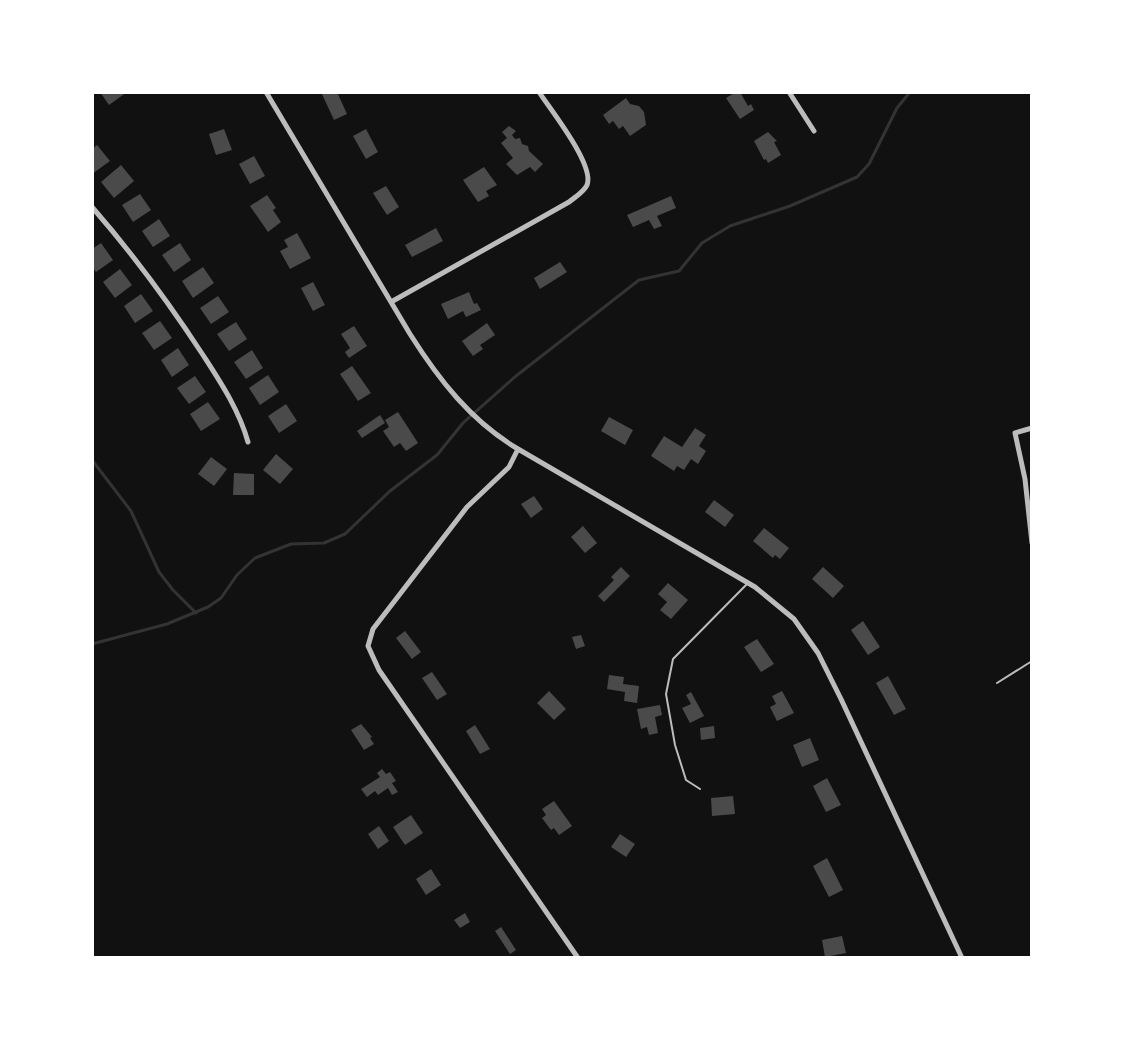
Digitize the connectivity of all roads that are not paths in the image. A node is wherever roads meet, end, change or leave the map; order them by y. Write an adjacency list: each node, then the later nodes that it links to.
1 (266, 92): 6 (street)
2 (539, 92): 6 (street)
3 (789, 92): 4 (street)
4 (814, 131)
5 (92, 207): 8 (street)
6 (391, 302): 9 (street)
7 (1032, 428): 10 (street)
8 (248, 442)
9 (518, 449): 11 (street); 15 (street)
10 (1032, 543)
11 (748, 583): 14 (lane); 16 (street)
12 (1032, 661): 13 (lane)
13 (997, 683)
14 (700, 789)
15 (578, 958)
16 (962, 958)

